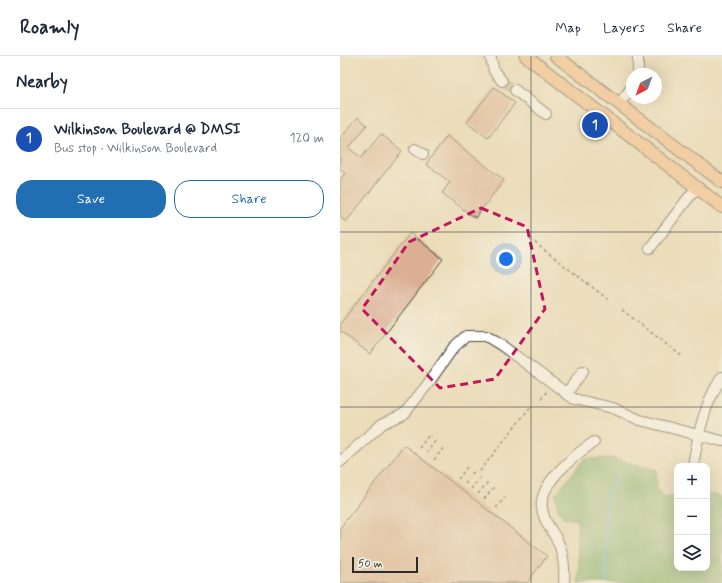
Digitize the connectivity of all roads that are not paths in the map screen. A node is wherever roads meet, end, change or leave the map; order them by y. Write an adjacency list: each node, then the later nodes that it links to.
1 (526, 56): 12 (main road)
2 (638, 56): 5 (street)
3 (559, 57): 9 (main road)
4 (492, 59): 6 (street)
5 (638, 68)
6 (502, 80)
7 (515, 90): 10 (street)
8 (626, 95): 9 (street)
9 (619, 104): 11 (main road)
10 (546, 114)
11 (722, 182)
12 (696, 188): 13 (main road); 14 (street)
13 (722, 207)
14 (650, 248)
15 (583, 371): 17 (street)
16 (722, 377): 18 (street)
17 (566, 394): 18 (street); 21 (street)
18 (698, 436): 20 (street); 22 (street)
19 (594, 442): 23 (street)
20 (722, 442)
21 (341, 462)
22 (694, 463)
23 (564, 583)

